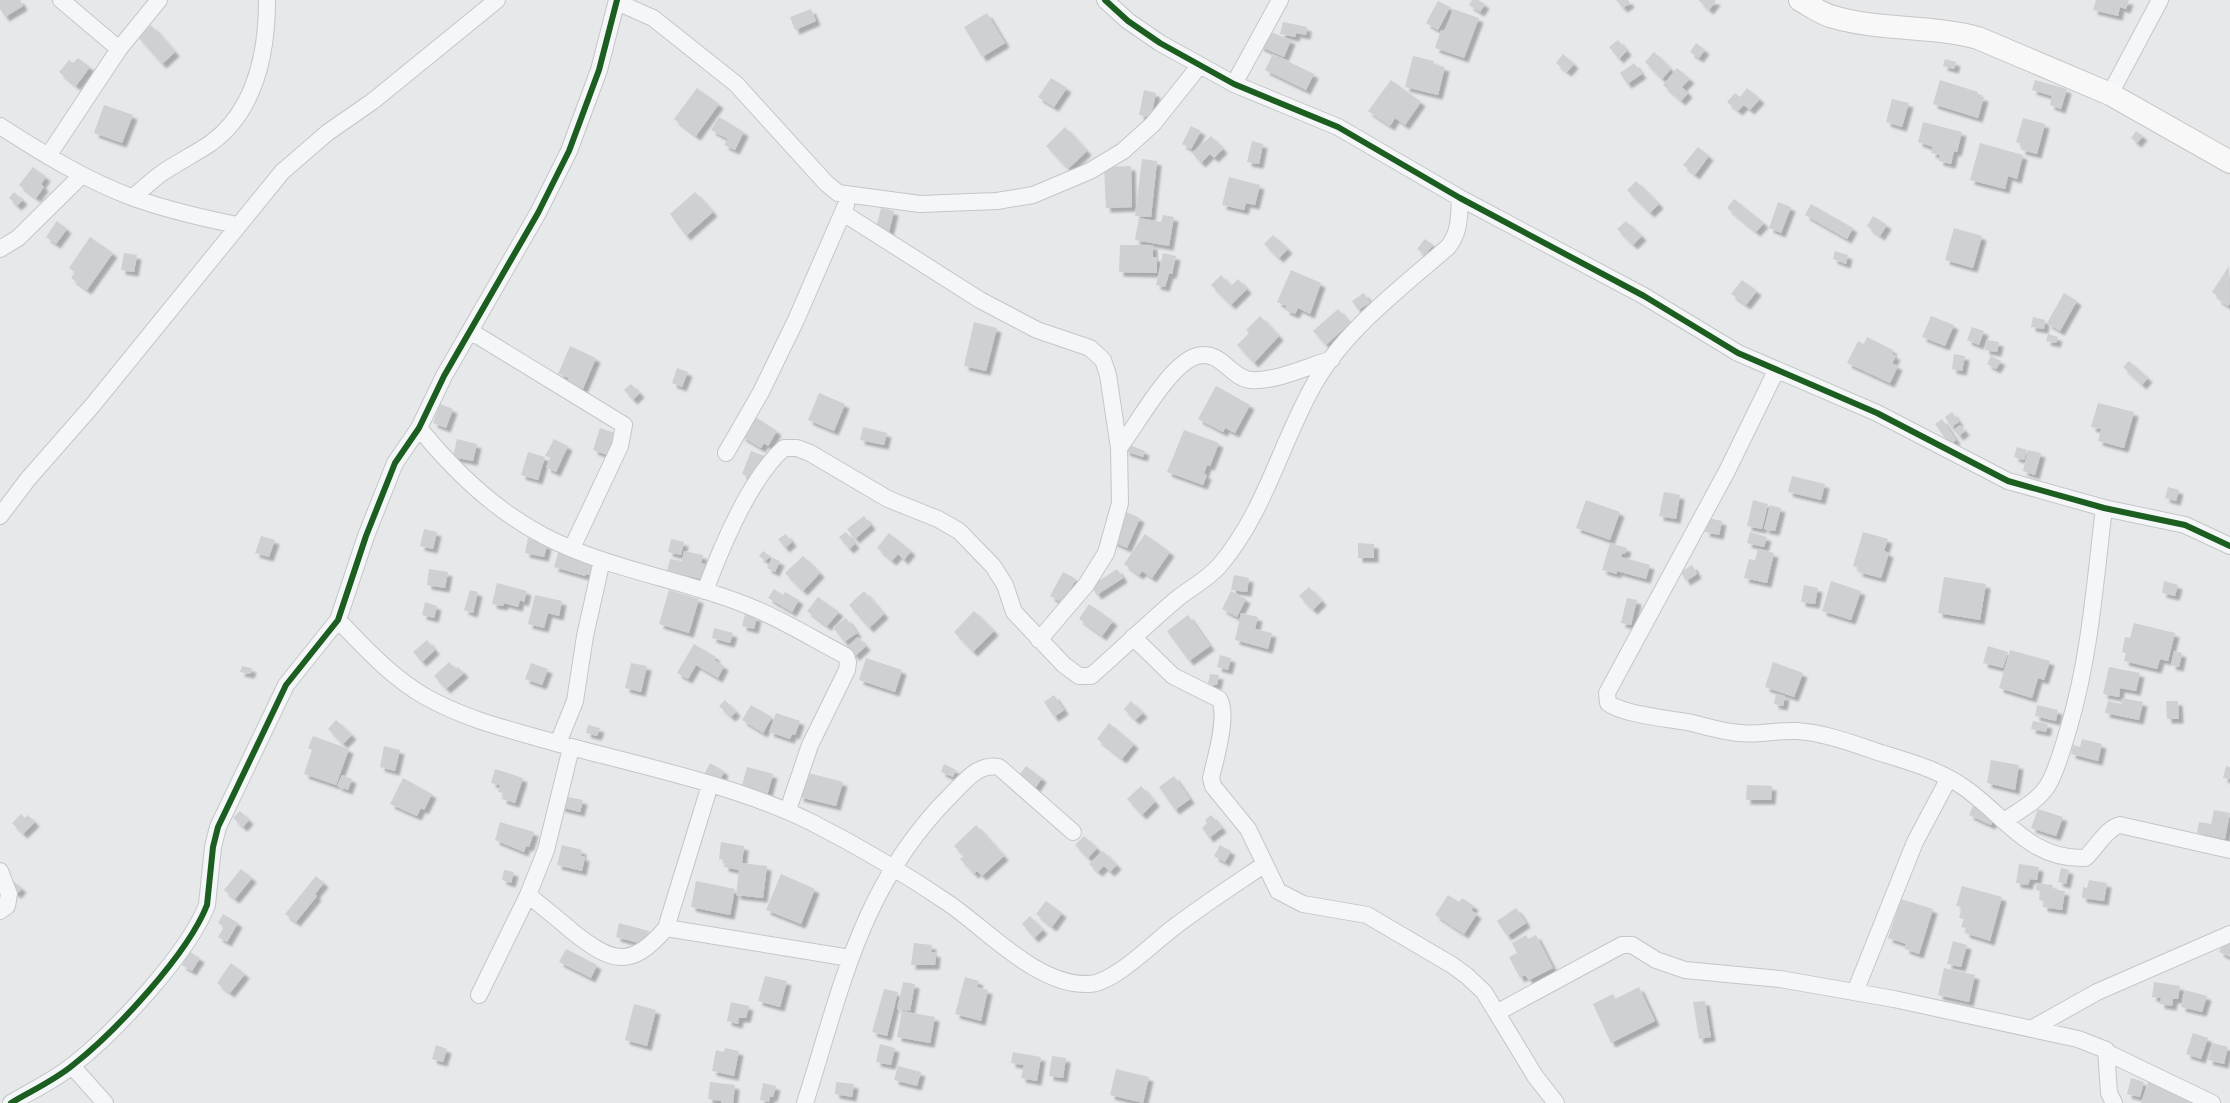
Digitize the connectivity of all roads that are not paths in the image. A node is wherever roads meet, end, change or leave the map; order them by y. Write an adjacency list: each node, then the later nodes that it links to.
1 (61, 0): 10 (street)
2 (159, 0): 10 (street)
3 (267, 0): 19 (street)
4 (498, 0): 22 (street)
5 (1105, 0): 11 (street)
6 (1280, 0): 12 (street)
7 (1800, 0): 13 (street)
8 (2160, 0): 13 (street)
9 (617, 1): 18 (street); 24 (street)
10 (119, 50): 15 (street)
11 (1200, 65): 12 (street); 18 (street)
12 (1234, 84): 20 (street)
13 (2110, 94): 16 (street)
14 (0, 126): 15 (street)
15 (48, 156): 17 (street)
16 (2230, 162)
17 (82, 175): 19 (street); 23 (street)
18 (849, 195): 21 (street)
19 (133, 198): 22 (street)
20 (1460, 198): 25 (street); 26 (street)
21 (843, 213): 28 (street); 29 (street)
22 (237, 225): 31 (street)
23 (0, 249)
24 (470, 331): 27 (street); 33 (street)
25 (1332, 359): 28 (street); 37 (street)
26 (1776, 371): 30 (street); 40 (street)
27 (419, 428): 33 (street); 36 (street)
28 (1119, 448): 38 (street)
29 (726, 454)
30 (2104, 508): 32 (street); 43 (street)
31 (0, 516)
32 (2230, 546)
33 (572, 548): 34 (street)
34 (602, 560): 35 (street); 39 (street)
35 (705, 592): 38 (street); 42 (street)
36 (338, 620): 39 (street); 59 (street)
37 (1134, 637): 38 (street); 46 (street)
38 (1039, 640)
39 (565, 746): 41 (street); 49 (street)
40 (1949, 778): 43 (street); 54 (street)
41 (710, 785): 42 (street); 51 (street)
42 (788, 810): 47 (street)
43 (2004, 821): 45 (street)
44 (1073, 832): 47 (street)
45 (2230, 850)
46 (1265, 864): 47 (street); 56 (street)
47 (892, 867): 53 (street)
48 (0, 871): 50 (street)
49 (528, 895): 51 (street); 55 (street)
50 (0, 911)
51 (666, 928): 53 (street)
52 (2230, 934): 57 (street)
53 (850, 958): 62 (street)
54 (1855, 992): 56 (street); 57 (street)
55 (479, 995)
56 (1498, 1012): 63 (street)
57 (2032, 1028): 58 (street)
58 (2108, 1053): 64 (street); 65 (street)
59 (72, 1066): 60 (street); 61 (street)
60 (11, 1103)
61 (105, 1103)
62 (805, 1103)
63 (1556, 1103)
64 (2114, 1103)
65 (2212, 1103)

